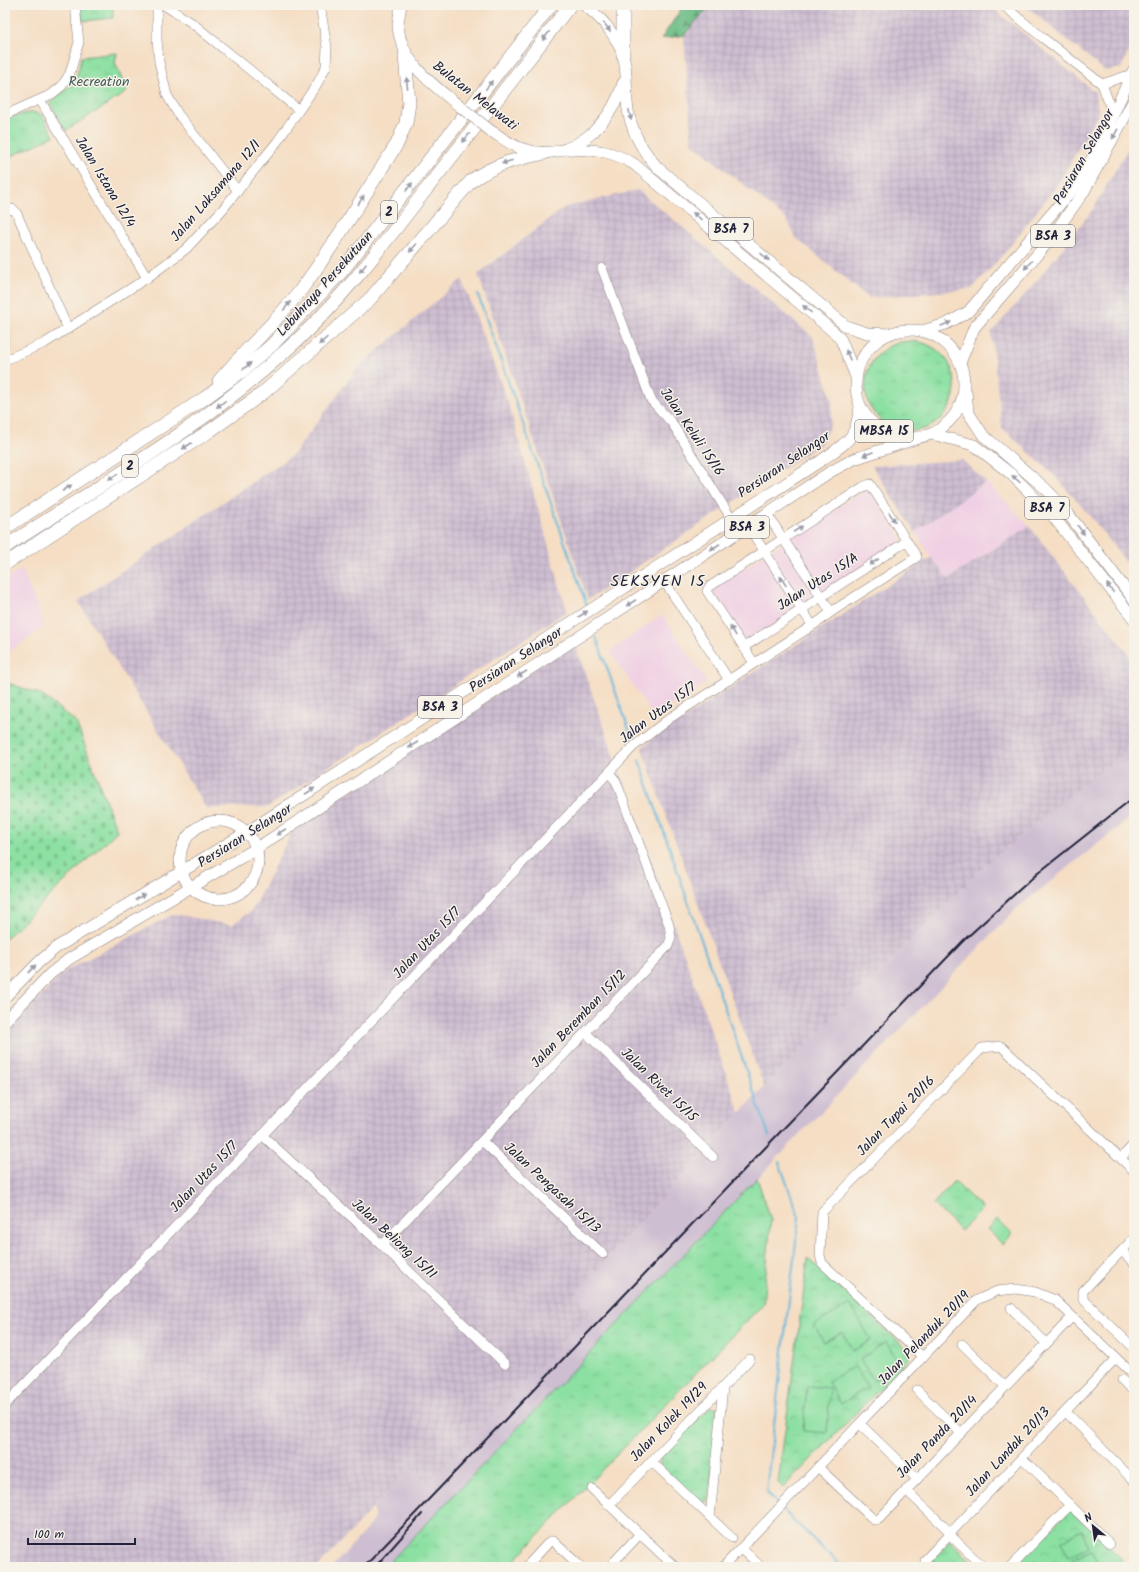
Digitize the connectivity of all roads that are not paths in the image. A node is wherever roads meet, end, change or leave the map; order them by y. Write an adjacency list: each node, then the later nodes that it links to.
1 (76, 5): 18 (street)
2 (157, 5): 25 (street)
3 (164, 5): 20 (street)
4 (320, 5): 20 (street, Jalan Laksamana 12/1)
5 (395, 5): 12 (main road)
6 (401, 5): 12 (main road, Bulatan Melawati)
7 (551, 5): 37 (highway, Lebuhraya Persekutuan / 2, one-way to 7)
8 (570, 5): 35 (highway, Lebuhraya Persekutuan / 2, one-way to 35)
9 (584, 5): 14 (main road, Bulatan Melawati, one-way to 14)
10 (623, 5): 14 (highway)
11 (1003, 5): 17 (street)
12 (398, 25): 13 (main road, Bulatan Melawati)
13 (406, 55): 24 (main road, Bulatan Melawati, bridge); 37 (highway, one-way to 13)
14 (623, 55): 16 (main road, Bulatan Melawati)
15 (1133, 72): 17 (street); 21 (main road, Persiaran Selangor / BSA 3)
16 (625, 77): 23 (main road, Bulatan Melawati); 31 (main road, BSA 7, one-way to 31)
17 (1102, 84): 21 (street)
18 (40, 100): 22 (street); 28 (street, Jalan Istana 12/4)
19 (1134, 100): 33 (main road, Persiaran Selangor / BSA 3, one-way to 33)
20 (299, 110): 25 (street, Jalan Laksamana 12/1)
21 (1113, 114): 30 (main road, Persiaran Selangor / BSA 3, one-way to 21)
22 (5, 115)
23 (567, 149): 24 (main road, Bulatan Melawati); 34 (main road, BSA 7, one-way to 23)
24 (545, 153): 39 (highway, one-way to 39)
25 (238, 191): 28 (street, Jalan Laksamana 12/1)
26 (5, 210): 29 (street)
27 (602, 268): 43 (street, Jalan Keluli 15/16)
28 (147, 278): 29 (street, Jalan Laksamana 12/1)
29 (68, 329): 32 (street, Jalan Laksamana 12/1)
30 (922, 331): 31 (main road, MBSA 15); 33 (main road, MBSA 15)
31 (890, 334): 34 (main road, MBSA 15)
32 (5, 360)
33 (960, 363): 36 (main road, MBSA 15)
34 (856, 377): 38 (main road, MBSA 15)
35 (252, 381): 39 (highway); 48 (highway, Lebuhraya Persekutuan / 2, one-way to 48)
36 (964, 383): 40 (main road, MBSA 15); 52 (main road, BSA 7, one-way to 52)
37 (205, 398): 45 (highway, Lebuhraya Persekutuan / 2, one-way to 37)
38 (860, 406): 41 (main road, MBSA 15); 43 (main road, Persiaran Selangor / BSA 3)
39 (211, 430): 50 (highway, one-way to 50)
40 (932, 434): 41 (main road, MBSA 15); 56 (main road, BSA 7, one-way to 40)
41 (918, 438): 42 (main road, Persiaran Selangor / BSA 3, one-way to 42)
42 (767, 514): 44 (main road, Persiaran Selangor / BSA 3); 46 (street)
43 (731, 518): 62 (main road, Persiaran Selangor / BSA 3, one-way to 43)
44 (748, 526): 49 (street); 51 (main road, Persiaran Selangor / BSA 3, one-way to 51)
45 (5, 528)
46 (783, 539): 47 (street, one-way to 47); 49 (street); 53 (street)
47 (907, 541): 53 (street, Jalan Utas 15/A, one-way to 53); 55 (street, Jalan Utas 15/7)
48 (5, 547)
49 (764, 551): 54 (street, one-way to 49); 58 (street, one-way to 49)
50 (5, 564)
51 (664, 581): 60 (street); 63 (main road, Persiaran Selangor / BSA 3, one-way to 63)
52 (1132, 596)
53 (821, 597): 54 (street, Jalan Utas 15/A); 55 (street)
54 (802, 609): 57 (street); 58 (street, Jalan Utas 15/A)
55 (831, 612): 57 (street, Jalan Utas 15/7)
56 (1134, 619)
57 (812, 625): 59 (street, Jalan Utas 15/7)
58 (744, 648): 59 (street)
59 (754, 663): 60 (street, Jalan Utas 15/7)
60 (729, 680): 61 (street, Jalan Utas 15/7)
61 (609, 773): 68 (street, Jalan Beremban 15/12); 69 (street, Jalan Utas 15/7)
62 (247, 832): 63 (main road); 64 (main road, Persiaran Selangor / BSA 3); 64 (main road)
63 (257, 848): 65 (main road, Persiaran Selangor / BSA 3); 65 (main road)
64 (182, 871): 65 (main road); 66 (main road, Persiaran Selangor / BSA 3, one-way to 64)
65 (191, 888): 67 (main road, Persiaran Selangor / BSA 3)
66 (5, 997)
67 (5, 1021)
68 (586, 1033): 70 (street, Jalan Beremban 15/12); 72 (street, Jalan Rivet 15/15)
69 (262, 1135): 76 (street, Jalan Beliong 15/11); 95 (street, Jalan Utas 15/7)
70 (482, 1141): 76 (street, Jalan Beremban 15/12); 78 (street, Jalan Pengasah 15/13)
71 (1134, 1144): 73 (street)
72 (713, 1157)
73 (1121, 1158): 74 (street, Jalan Tupai 20/16); 85 (street, Jalan Tupai 20/16)
74 (1134, 1171)
75 (1134, 1238): 77 (street)
76 (382, 1246): 88 (street, Jalan Beliong 15/11)
77 (1122, 1251): 79 (street); 84 (street)
78 (602, 1254)
79 (1134, 1263)
80 (1011, 1308): 82 (street)
81 (1072, 1317): 82 (street, Jalan Panda 20/14); 85 (street, Jalan Pelanduk 20/19); 86 (street, Jalan Pelanduk 20/19)
82 (1046, 1343): 91 (street, Jalan Panda 20/14)
83 (962, 1344): 91 (street)
84 (1134, 1348)
85 (923, 1357): 97 (street, Jalan Pelanduk 20/19)
86 (1116, 1358): 89 (street, Jalan Pelanduk 20/19); 96 (street, Jalan Landak 20/13)
87 (750, 1359): 92 (street, Jalan Kolek 19/29)
88 (505, 1364)
89 (1134, 1375)
90 (1122, 1380): 94 (street)
91 (1005, 1386): 98 (street, Jalan Panda 20/14)
92 (723, 1387): 100 (street, Jalan Kolek 19/29); 108 (street)
93 (917, 1390): 98 (street)
94 (1134, 1392)
95 (5, 1405)
96 (1066, 1412): 99 (street, Jalan Landak 20/13); 103 (street)
97 (860, 1424): 101 (street, Jalan Pelanduk 20/19); 102 (street)
98 (961, 1433): 102 (street, Jalan Panda 20/14)
99 (1022, 1458): 106 (street); 110 (street, Jalan Landak 20/13)
100 (651, 1462): 107 (street, Jalan Kolek 19/29); 108 (street)
101 (819, 1468): 105 (street, Jalan Panda 20/14); 113 (street, Jalan Pelanduk 20/19)
102 (917, 1479): 105 (street, Jalan Panda 20/14)
103 (1134, 1481)
104 (592, 1489): 107 (street)
105 (906, 1490): 110 (street)
106 (1070, 1504): 112 (street); 122 (street)
107 (608, 1505): 109 (street)
108 (710, 1518): 111 (street)
109 (640, 1534): 116 (street); 117 (street)
110 (950, 1534): 120 (street, Jalan Landak 20/13); 121 (street)
111 (732, 1538)
112 (1110, 1544)
113 (741, 1548): 118 (street, Jalan Pelanduk 20/19); 119 (street)
114 (526, 1567): 115 (street)
115 (581, 1567)
116 (609, 1567)
117 (675, 1567)
118 (723, 1567)
119 (761, 1567)
120 (926, 1567)
121 (983, 1567)
122 (1010, 1567)

